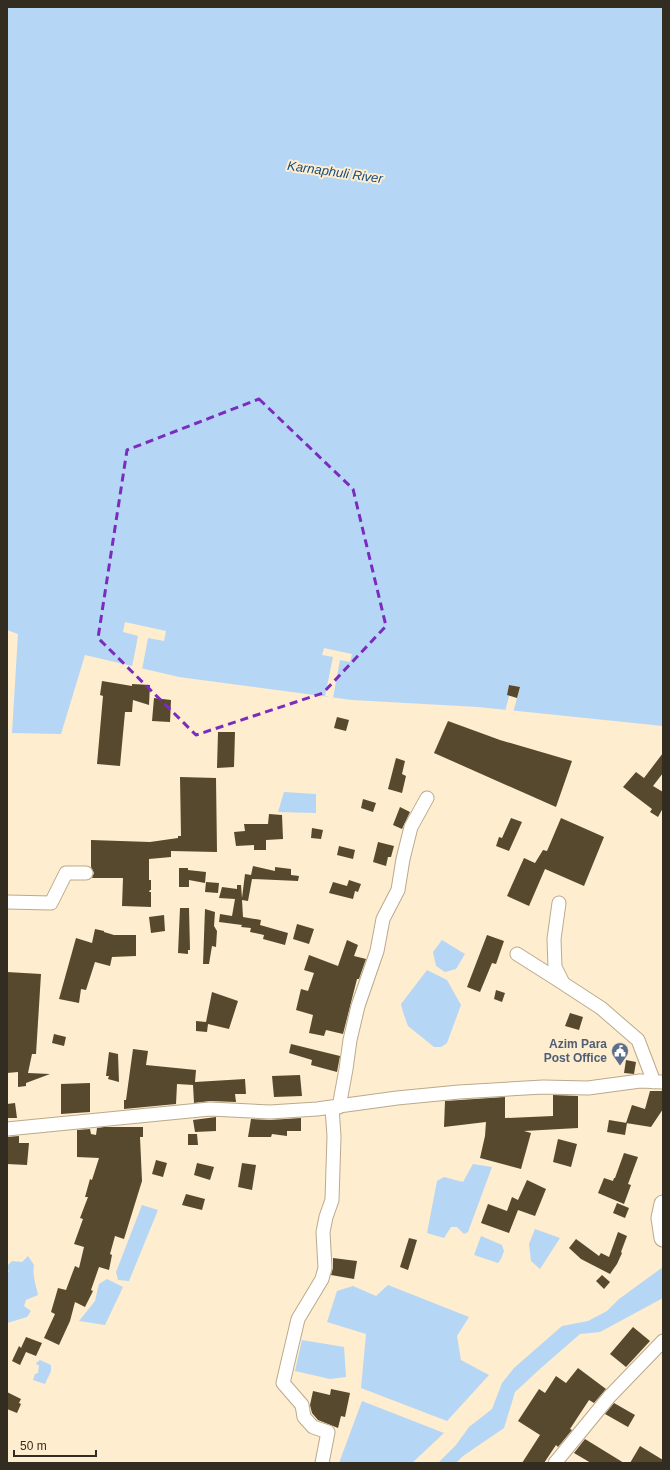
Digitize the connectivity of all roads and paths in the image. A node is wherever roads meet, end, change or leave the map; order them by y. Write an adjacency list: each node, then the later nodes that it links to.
1 (427, 798): 8 (street)
2 (86, 873): 3 (street)
3 (7, 902)
4 (559, 903): 6 (street)
5 (517, 954): 6 (street)
6 (563, 983): 7 (street)
7 (659, 1082): 8 (street)
8 (336, 1107): 9 (street); 13 (street)
9 (7, 1129)
10 (663, 1204): 11 (main road)
11 (663, 1238)
12 (663, 1341): 14 (street)
13 (322, 1463)
14 (555, 1463)

